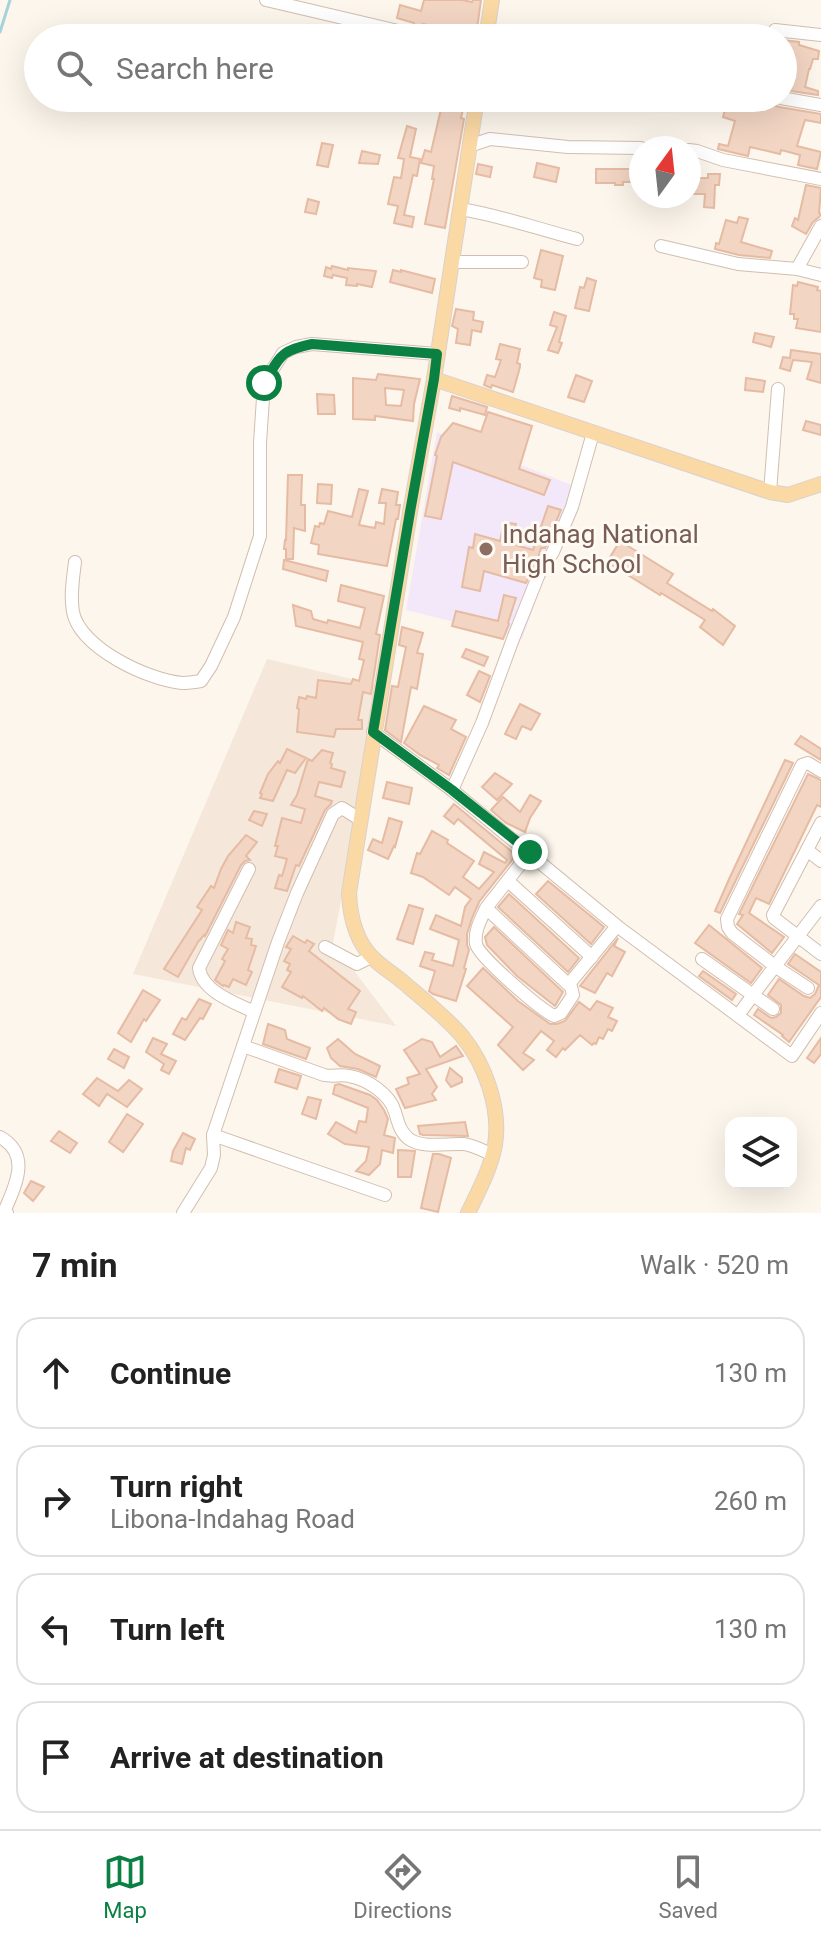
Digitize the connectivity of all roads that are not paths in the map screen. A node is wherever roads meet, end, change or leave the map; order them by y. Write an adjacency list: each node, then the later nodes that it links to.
1 (266, 0): 3 (street)
2 (492, 0): 4 (main road)
3 (368, 24)
4 (488, 24)
5 (797, 32): 6 (street)
6 (821, 35)
7 (797, 101): 8 (street)
8 (821, 105)
9 (475, 112): 10 (main road)
10 (469, 146): 11 (street); 14 (main road)
11 (629, 148)
12 (701, 152): 13 (street)
13 (821, 179)
14 (460, 209): 16 (street); 18 (main road)
15 (821, 226): 20 (street)
16 (577, 239)
17 (661, 246): 20 (street)
18 (451, 262): 19 (street); 22 (main road)
19 (522, 262)
20 (797, 269): 21 (street)
21 (821, 275)
22 (437, 354): 23 (main road); 28 (street)
23 (434, 379): 25 (main road); 29 (main road)
24 (778, 389): 27 (street)
25 (593, 433): 27 (main road); 31 (street)
26 (821, 484): 27 (main road)
27 (770, 492)
28 (75, 562)
29 (373, 732): 31 (street); 32 (main road)
30 (821, 771): 48 (street)
31 (452, 790): 35 (street)
32 (361, 820): 45 (main road); 54 (street)
33 (821, 823): 34 (street)
34 (807, 850): 36 (street); 42 (street)
35 (530, 852): 38 (street); 41 (street)
36 (821, 861)
37 (249, 869): 54 (street)
38 (508, 881): 40 (street); 46 (street)
39 (821, 906): 42 (street)
40 (486, 908): 49 (street); 49 (street)
41 (617, 926): 46 (street); 55 (street)
42 (798, 937): 44 (street); 48 (street)
43 (325, 947): 45 (street)
44 (821, 954)
45 (371, 957): 59 (main road)
46 (592, 957): 49 (street)
47 (702, 959): 51 (street)
48 (776, 967): 50 (street); 51 (street)
49 (569, 984)
50 (808, 988)
51 (753, 995): 52 (street); 53 (street)
52 (773, 1009)
53 (742, 1010)
54 (254, 1012): 56 (street)
55 (821, 1013)
56 (243, 1046): 57 (street); 59 (street)
57 (213, 1135): 60 (street); 62 (street)
58 (0, 1137): 61 (street)
59 (493, 1155): 63 (main road)
60 (385, 1195)
61 (4, 1213)
62 (183, 1213)
63 (468, 1213)

